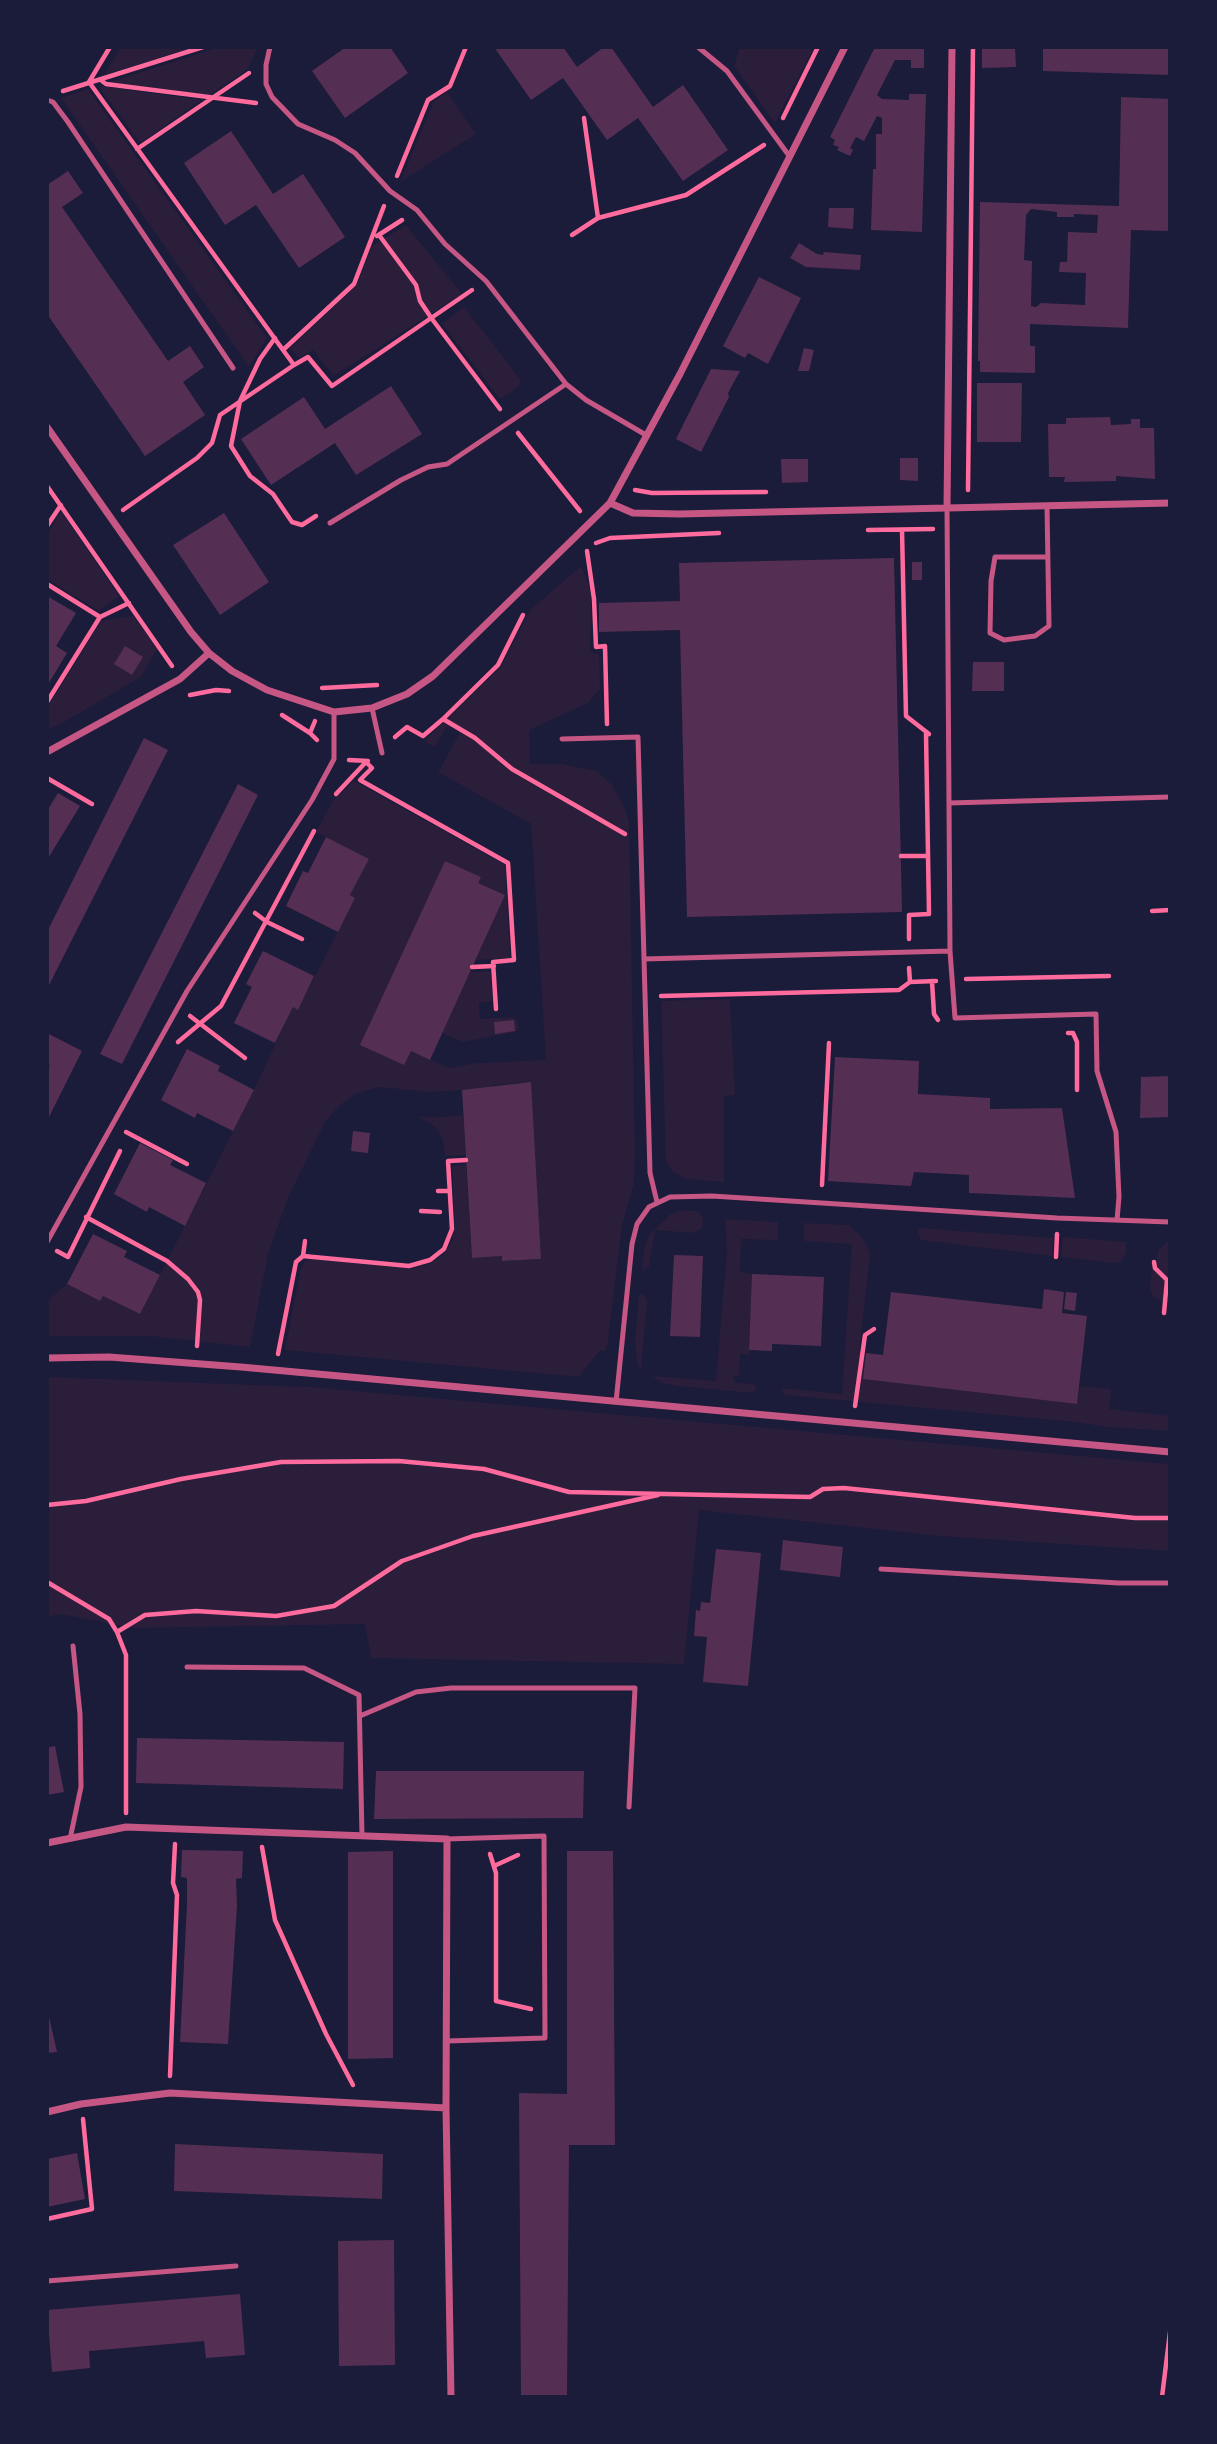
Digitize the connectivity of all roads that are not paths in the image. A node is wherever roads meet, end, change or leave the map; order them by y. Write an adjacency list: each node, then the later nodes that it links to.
1 (270, 47): 8 (lane)
2 (698, 47): 6 (lane)
3 (845, 47): 6 (street)
4 (952, 47): 14 (street)
5 (47, 100): 7 (lane)
6 (790, 157): 10 (street)
7 (233, 368)
8 (565, 384): 10 (lane); 15 (lane)
9 (47, 427): 17 (street)
10 (646, 435): 11 (street)
11 (610, 503): 14 (street); 18 (street)
12 (1170, 503): 13 (street)
13 (1047, 506): 14 (street); 16 (lane)
14 (947, 508): 24 (lane)
15 (330, 523)
16 (1047, 557): 16 (lane)
17 (209, 653): 19 (street); 22 (street)
18 (372, 708): 19 (street); 21 (lane)
19 (334, 712): 30 (lane)
20 (562, 739): 26 (lane)
21 (382, 750)
22 (47, 752)
23 (1170, 797): 24 (lane)
24 (949, 803): 25 (lane)
25 (950, 951): 26 (lane); 28 (lane)
26 (644, 959): 27 (lane)
27 (657, 1202): 28 (lane); 32 (lane)
28 (1118, 1220): 29 (lane)
29 (1170, 1222)
30 (47, 1244)
31 (47, 1358): 32 (street)
32 (616, 1402): 33 (street)
33 (1170, 1452)
34 (881, 1569): 35 (lane)
35 (1170, 1583)
36 (74, 1646): 41 (lane)
37 (187, 1667): 38 (lane)
38 (360, 1716): 39 (lane); 40 (lane)
39 (629, 1807)
40 (362, 1836): 41 (street); 42 (street)
41 (70, 1839): 43 (street)
42 (447, 1839): 44 (street); 44 (lane)
43 (47, 1843)
44 (447, 2041): 45 (street)
45 (446, 2108): 46 (street); 49 (street)
46 (47, 2112)
47 (236, 2266): 48 (lane)
48 (47, 2281)
49 (451, 2397)

